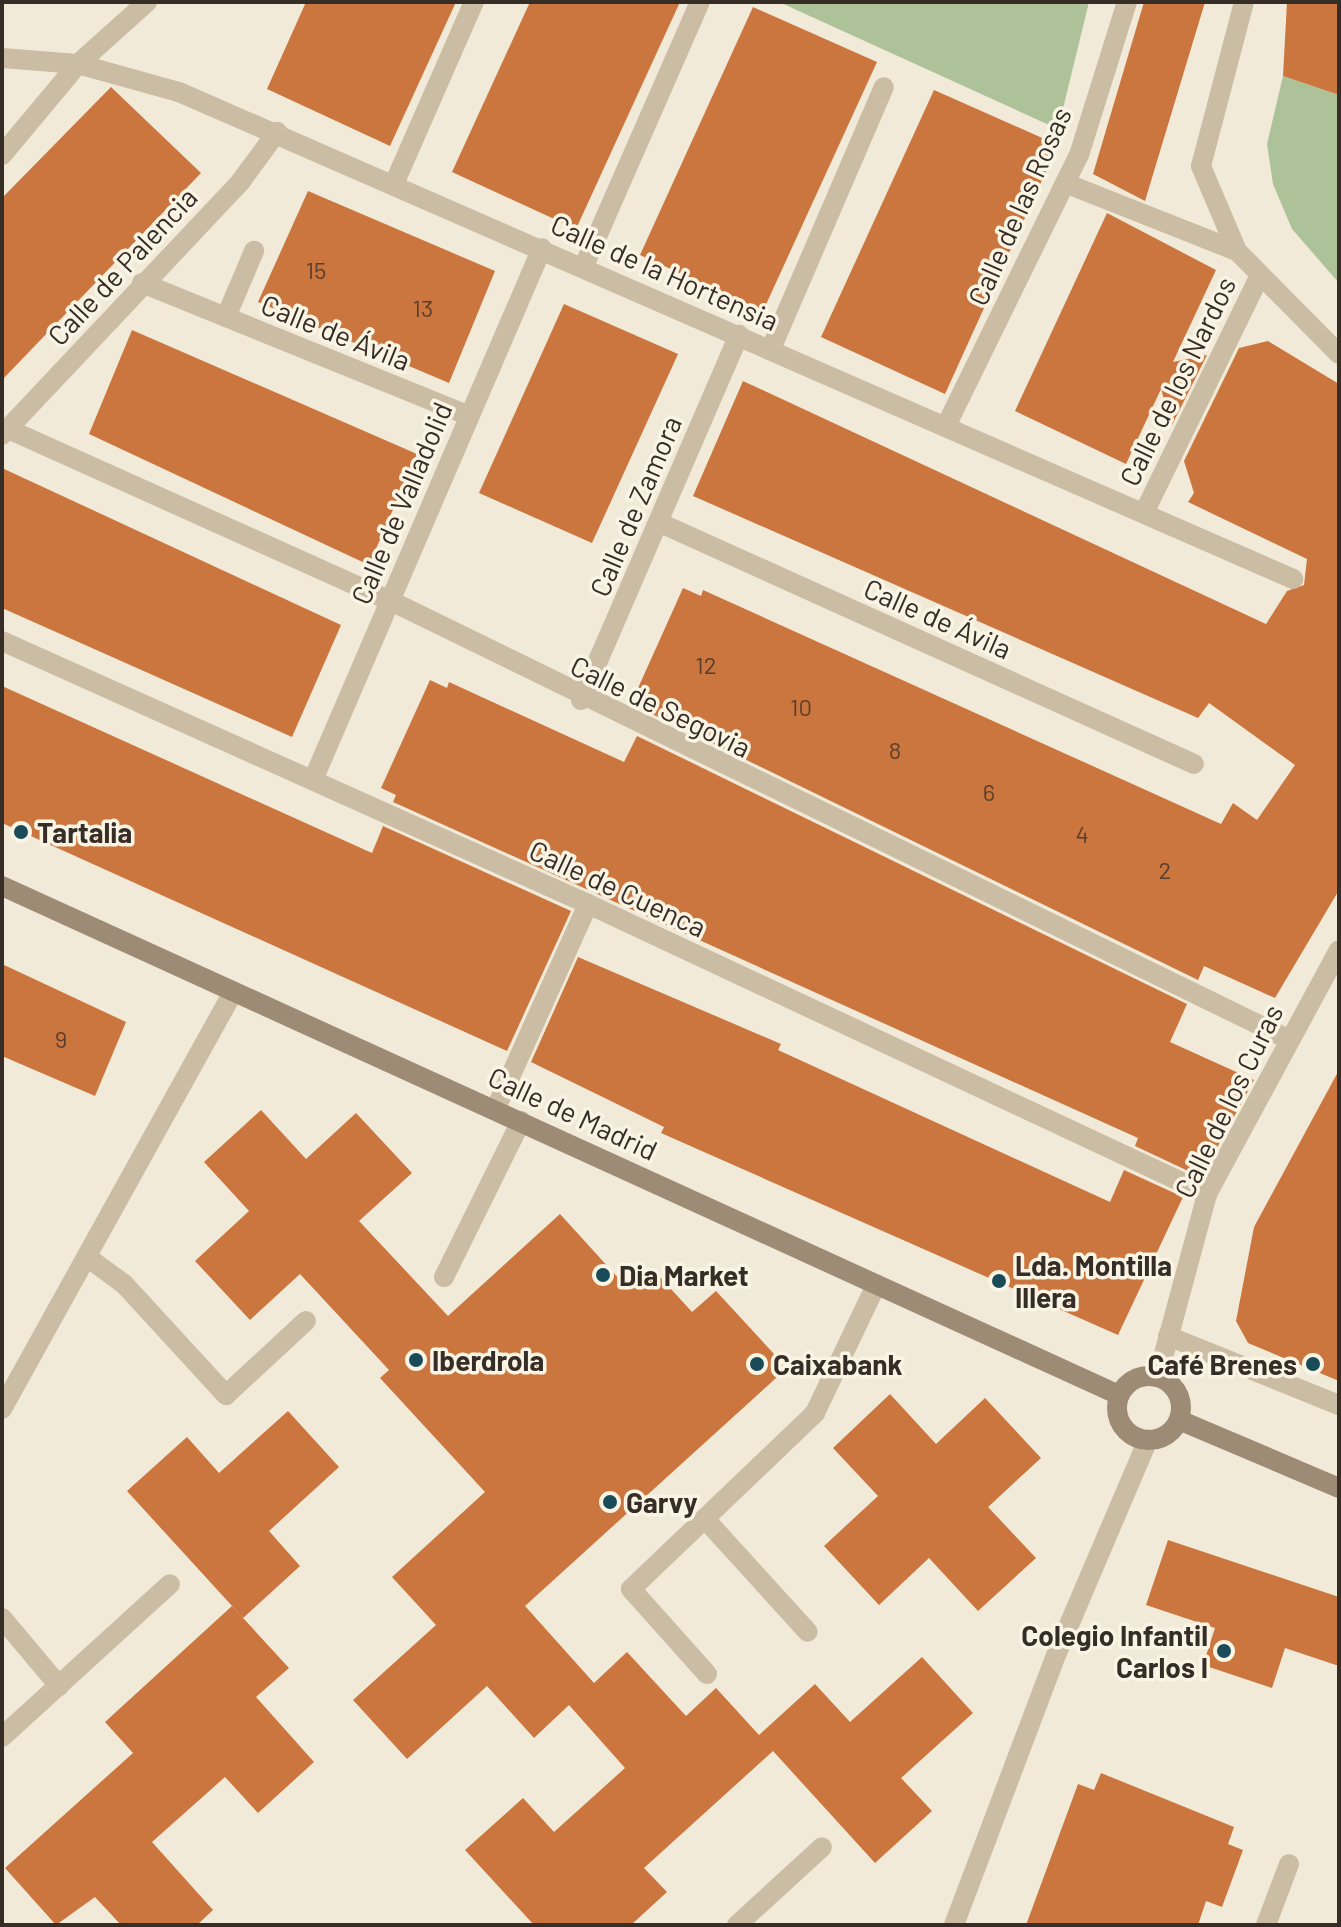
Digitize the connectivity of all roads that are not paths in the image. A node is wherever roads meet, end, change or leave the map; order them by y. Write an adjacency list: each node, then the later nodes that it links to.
1 (147, 2): 7 (street)
2 (474, 2): 12 (street)
3 (700, 2): 16 (street)
4 (1127, 2): 11 (street, Calle de las Rosas)
5 (1244, 2): 15 (street)
6 (2, 58): 7 (street, Calle de la Hortensia)
7 (78, 64): 9 (street, Calle de la Hortensia); 10 (street)
8 (884, 87): 21 (street)
9 (277, 132): 12 (street, Calle de la Hortensia); 18 (street, Calle de Palencia)
10 (2, 155)
11 (1065, 183): 15 (street); 24 (street, Calle de las Rosas)
12 (394, 184): 13 (street, Calle de la Hortensia)
13 (542, 248): 16 (street, Calle de la Hortensia); 23 (street, Calle de Valladolid)
14 (254, 251): 19 (street, Calle de Ávila)
15 (1237, 251): 17 (street)
16 (584, 266): 20 (street, Calle de la Hortensia)
17 (1260, 275): 22 (street); 26 (street, Calle de los Nardos)
18 (142, 283): 19 (street, Calle de Ávila); 25 (street, Calle de Palencia)
19 (226, 317): 23 (street, Calle de Ávila)
20 (739, 335): 21 (street, Calle de la Hortensia); 27 (street, Calle de Zamora)
21 (771, 349): 24 (street, Calle de la Hortensia)
22 (1339, 354)
23 (469, 416): 29 (street, Calle de Valladolid)
24 (946, 426): 26 (street, Calle de la Hortensia)
25 (5, 432): 29 (street, Calle de Segovia)
26 (1144, 513): 28 (street, Calle de la Hortensia)
27 (658, 522): 31 (street, Calle de Zamora); 32 (street, Calle de Ávila)
28 (1293, 579)
29 (389, 600): 31 (street, Calle de Segovia); 33 (street, Calle de Valladolid)
30 (2, 641): 33 (street, Calle de Cuenca)
31 (581, 700): 38 (street, Calle de Segovia)
32 (1194, 764)
33 (313, 780): 35 (street, Calle de Cuenca)
34 (2, 886): 37 (street, Calle de Madrid)
35 (588, 904): 39 (street); 41 (street, Calle de Cuenca)
36 (1339, 950): 38 (street, Calle de los Curas)
37 (233, 992): 39 (street, Calle de Madrid); 42 (street)
38 (1288, 1039): 41 (street, Calle de los Curas)
39 (496, 1108): 40 (street, Calle de Madrid)
40 (521, 1121): 43 (street); 44 (street, Calle de Madrid)
41 (1207, 1194): 46 (street, Calle de los Curas)
42 (87, 1257): 45 (street); 50 (street)
43 (444, 1277)
44 (876, 1285): 48 (street, Calle de Madrid); 54 (street)
45 (306, 1321)
46 (1168, 1336): 47 (street, Calle de los Curas); 49 (street)
47 (1158, 1376): 48 (street); 51 (street)
48 (1119, 1395): 52 (street)
49 (1339, 1405)
50 (2, 1409)
51 (1179, 1420): 52 (street); 53 (street)
52 (1148, 1440): 64 (street)
53 (1339, 1488)
54 (706, 1520): 57 (street); 58 (street)
55 (170, 1584): 59 (street)
56 (2, 1618): 59 (street)
57 (808, 1632)
58 (707, 1674)
59 (59, 1686): 60 (street)
60 (2, 1737)
61 (822, 1847): 63 (street)
62 (1289, 1864): 65 (street)
63 (737, 1925)
64 (954, 1925)
65 (1266, 1925)

